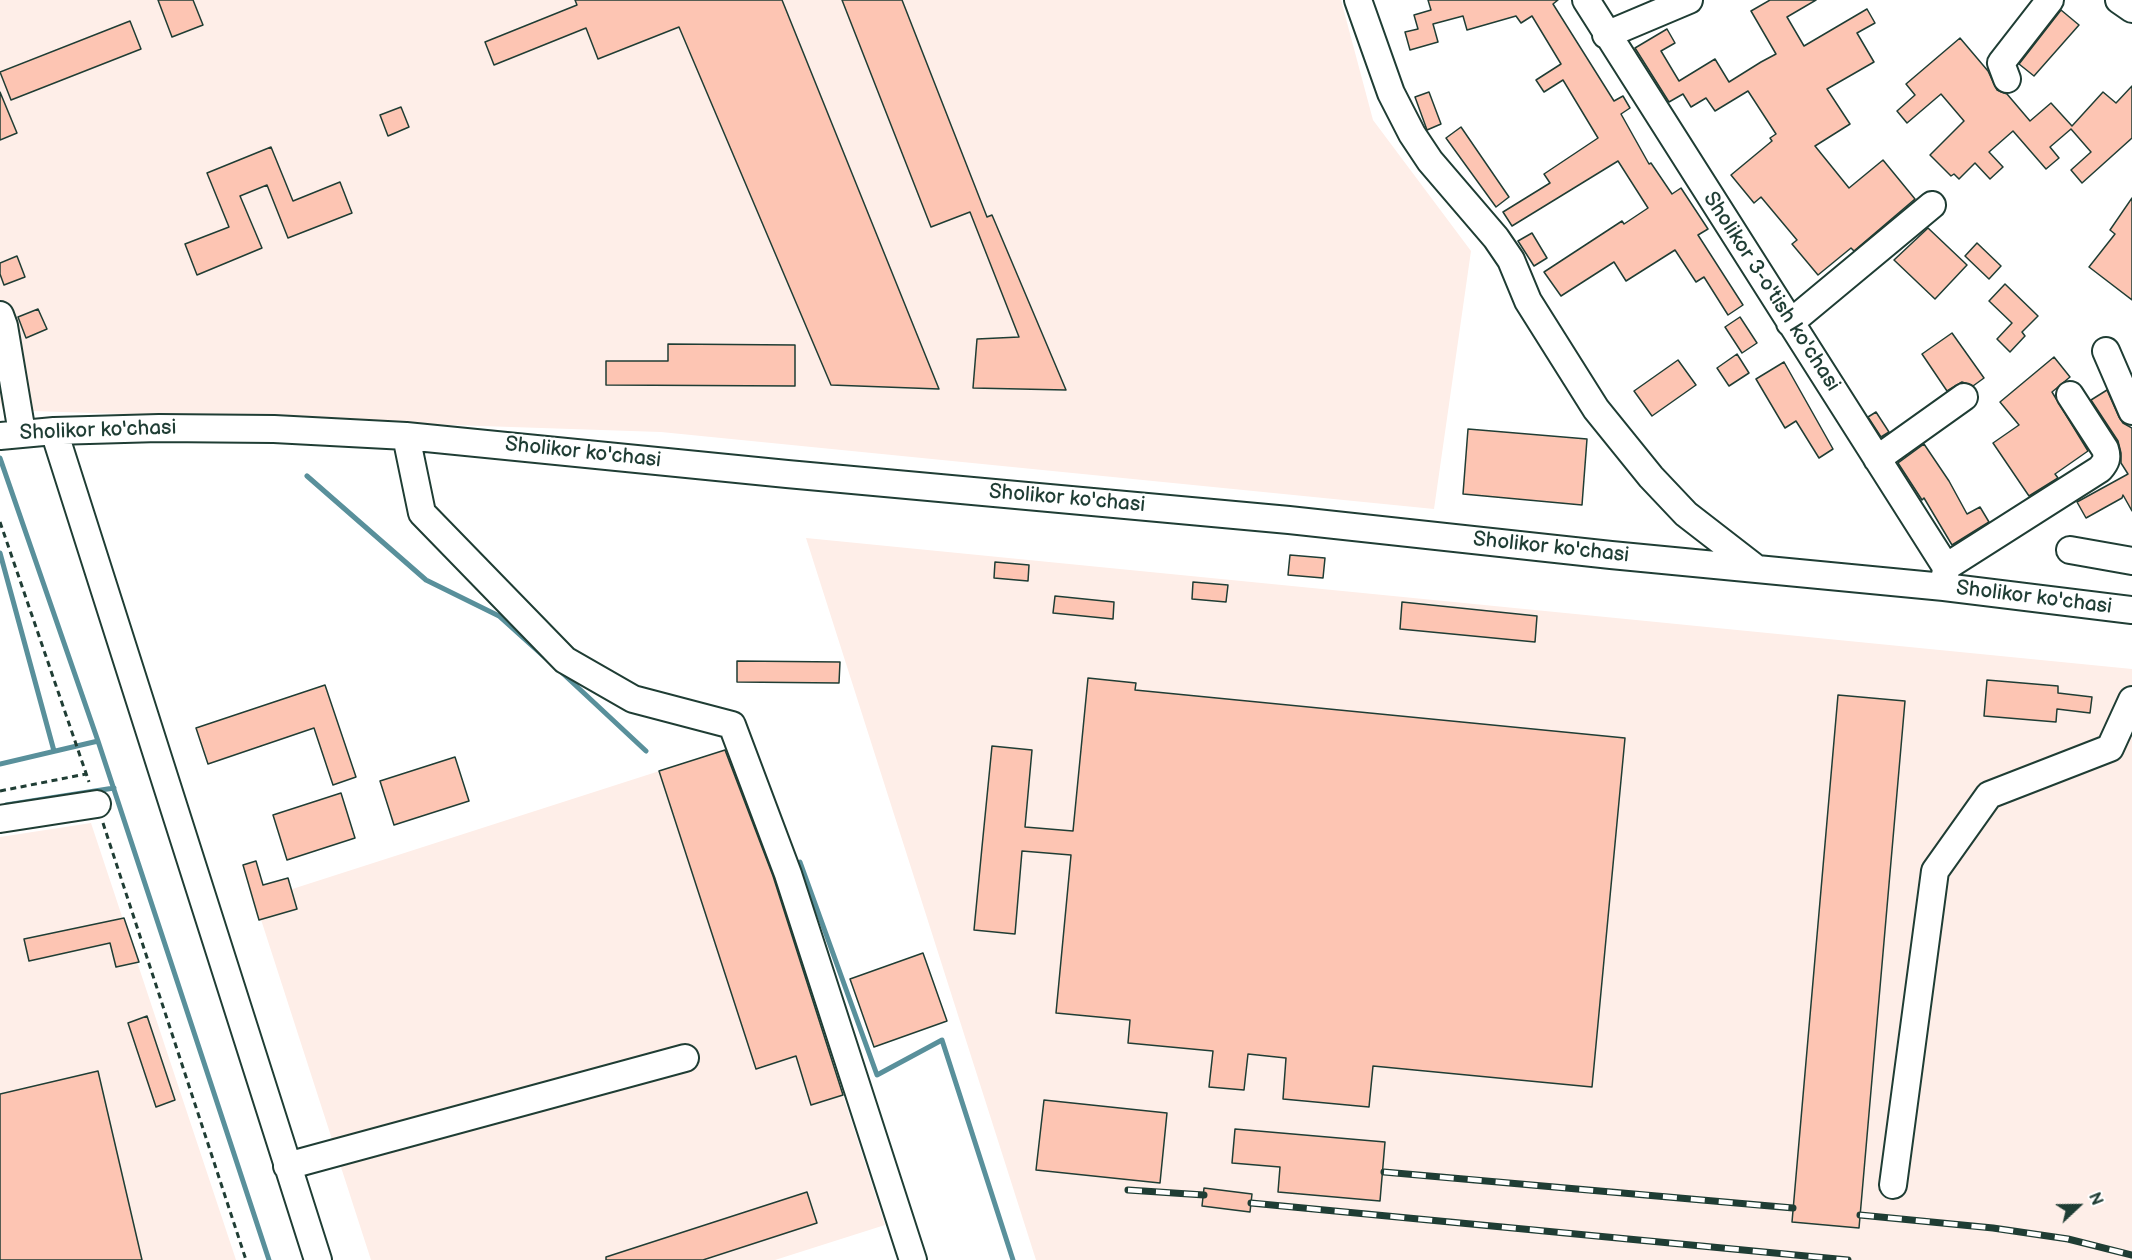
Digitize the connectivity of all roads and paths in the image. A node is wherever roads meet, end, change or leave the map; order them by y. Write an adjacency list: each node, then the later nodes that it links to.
1 (1358, 0): 21 (street)
2 (1586, 0): 5 (street, Sholikor 3-o'tish ko'chasi)
3 (1689, 0): 5 (street)
4 (2050, 0): 6 (street)
5 (1606, 35): 9 (street, Sholikor 3-o'tish ko'chasi)
6 (2007, 79)
7 (1932, 205): 9 (street)
8 (0, 315): 15 (street)
9 (1791, 323): 17 (street, Sholikor 3-o'tish ko'chasi)
10 (2106, 351): 13 (street)
11 (2070, 395): 22 (street)
12 (1964, 397): 17 (street)
13 (2132, 411)
14 (54, 431): 15 (street, Sholikor ko'chasi); 16 (street, Sholikor ko'chasi); 29 (street)
15 (8, 435)
16 (406, 436): 21 (street, Sholikor ko'chasi); 33 (street)
17 (1877, 459): 22 (street, Sholikor 3-o'tish ko'chasi)
18 (0, 522): 25 (path)
19 (2070, 550): 20 (street)
20 (2132, 561)
21 (1757, 569): 22 (street, Sholikor ko'chasi)
22 (1945, 577): 23 (street, Sholikor ko'chasi)
23 (2132, 610)
24 (2132, 700): 30 (street)
25 (0, 790)
26 (97, 804): 27 (street); 31 (path)
27 (0, 819)
28 (685, 1059): 29 (street)
29 (287, 1166): 32 (street)
30 (1893, 1185)
31 (246, 1260)
32 (318, 1260)
33 (913, 1260)

